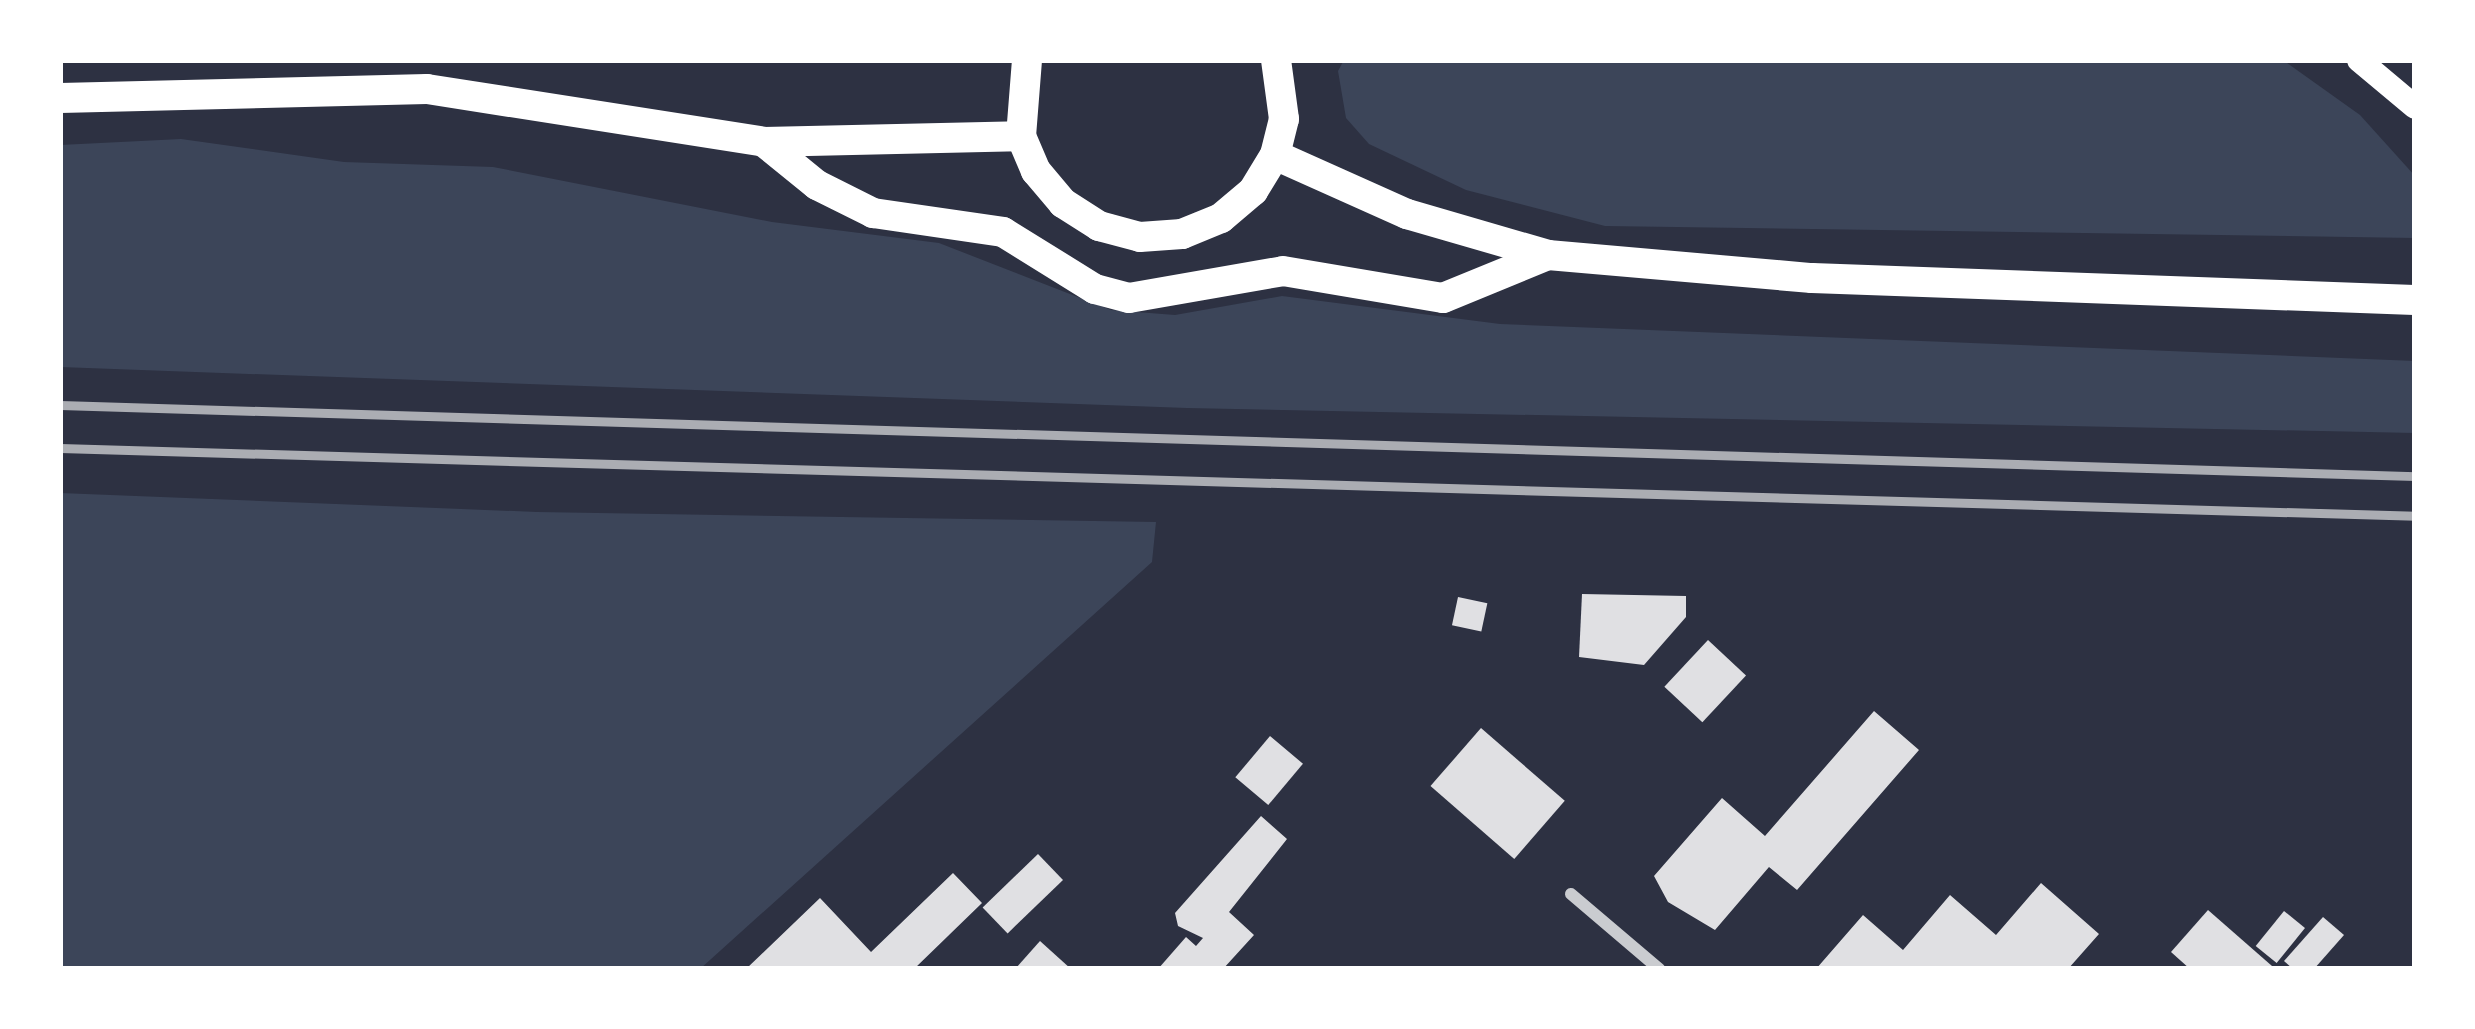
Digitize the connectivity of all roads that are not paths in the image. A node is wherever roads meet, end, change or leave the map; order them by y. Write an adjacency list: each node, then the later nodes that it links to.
1 (1027, 60): 6 (main road)
2 (1276, 60): 8 (main road)
3 (2359, 60): 5 (main road)
4 (60, 98): 7 (main road)
5 (2415, 107)
6 (1021, 136): 7 (main road); 8 (main road)
7 (764, 142): 9 (main road)
8 (1275, 155): 9 (main road)
9 (1548, 255): 10 (main road)
10 (2415, 300)
11 (1571, 894): 12 (street)
12 (1659, 969)

